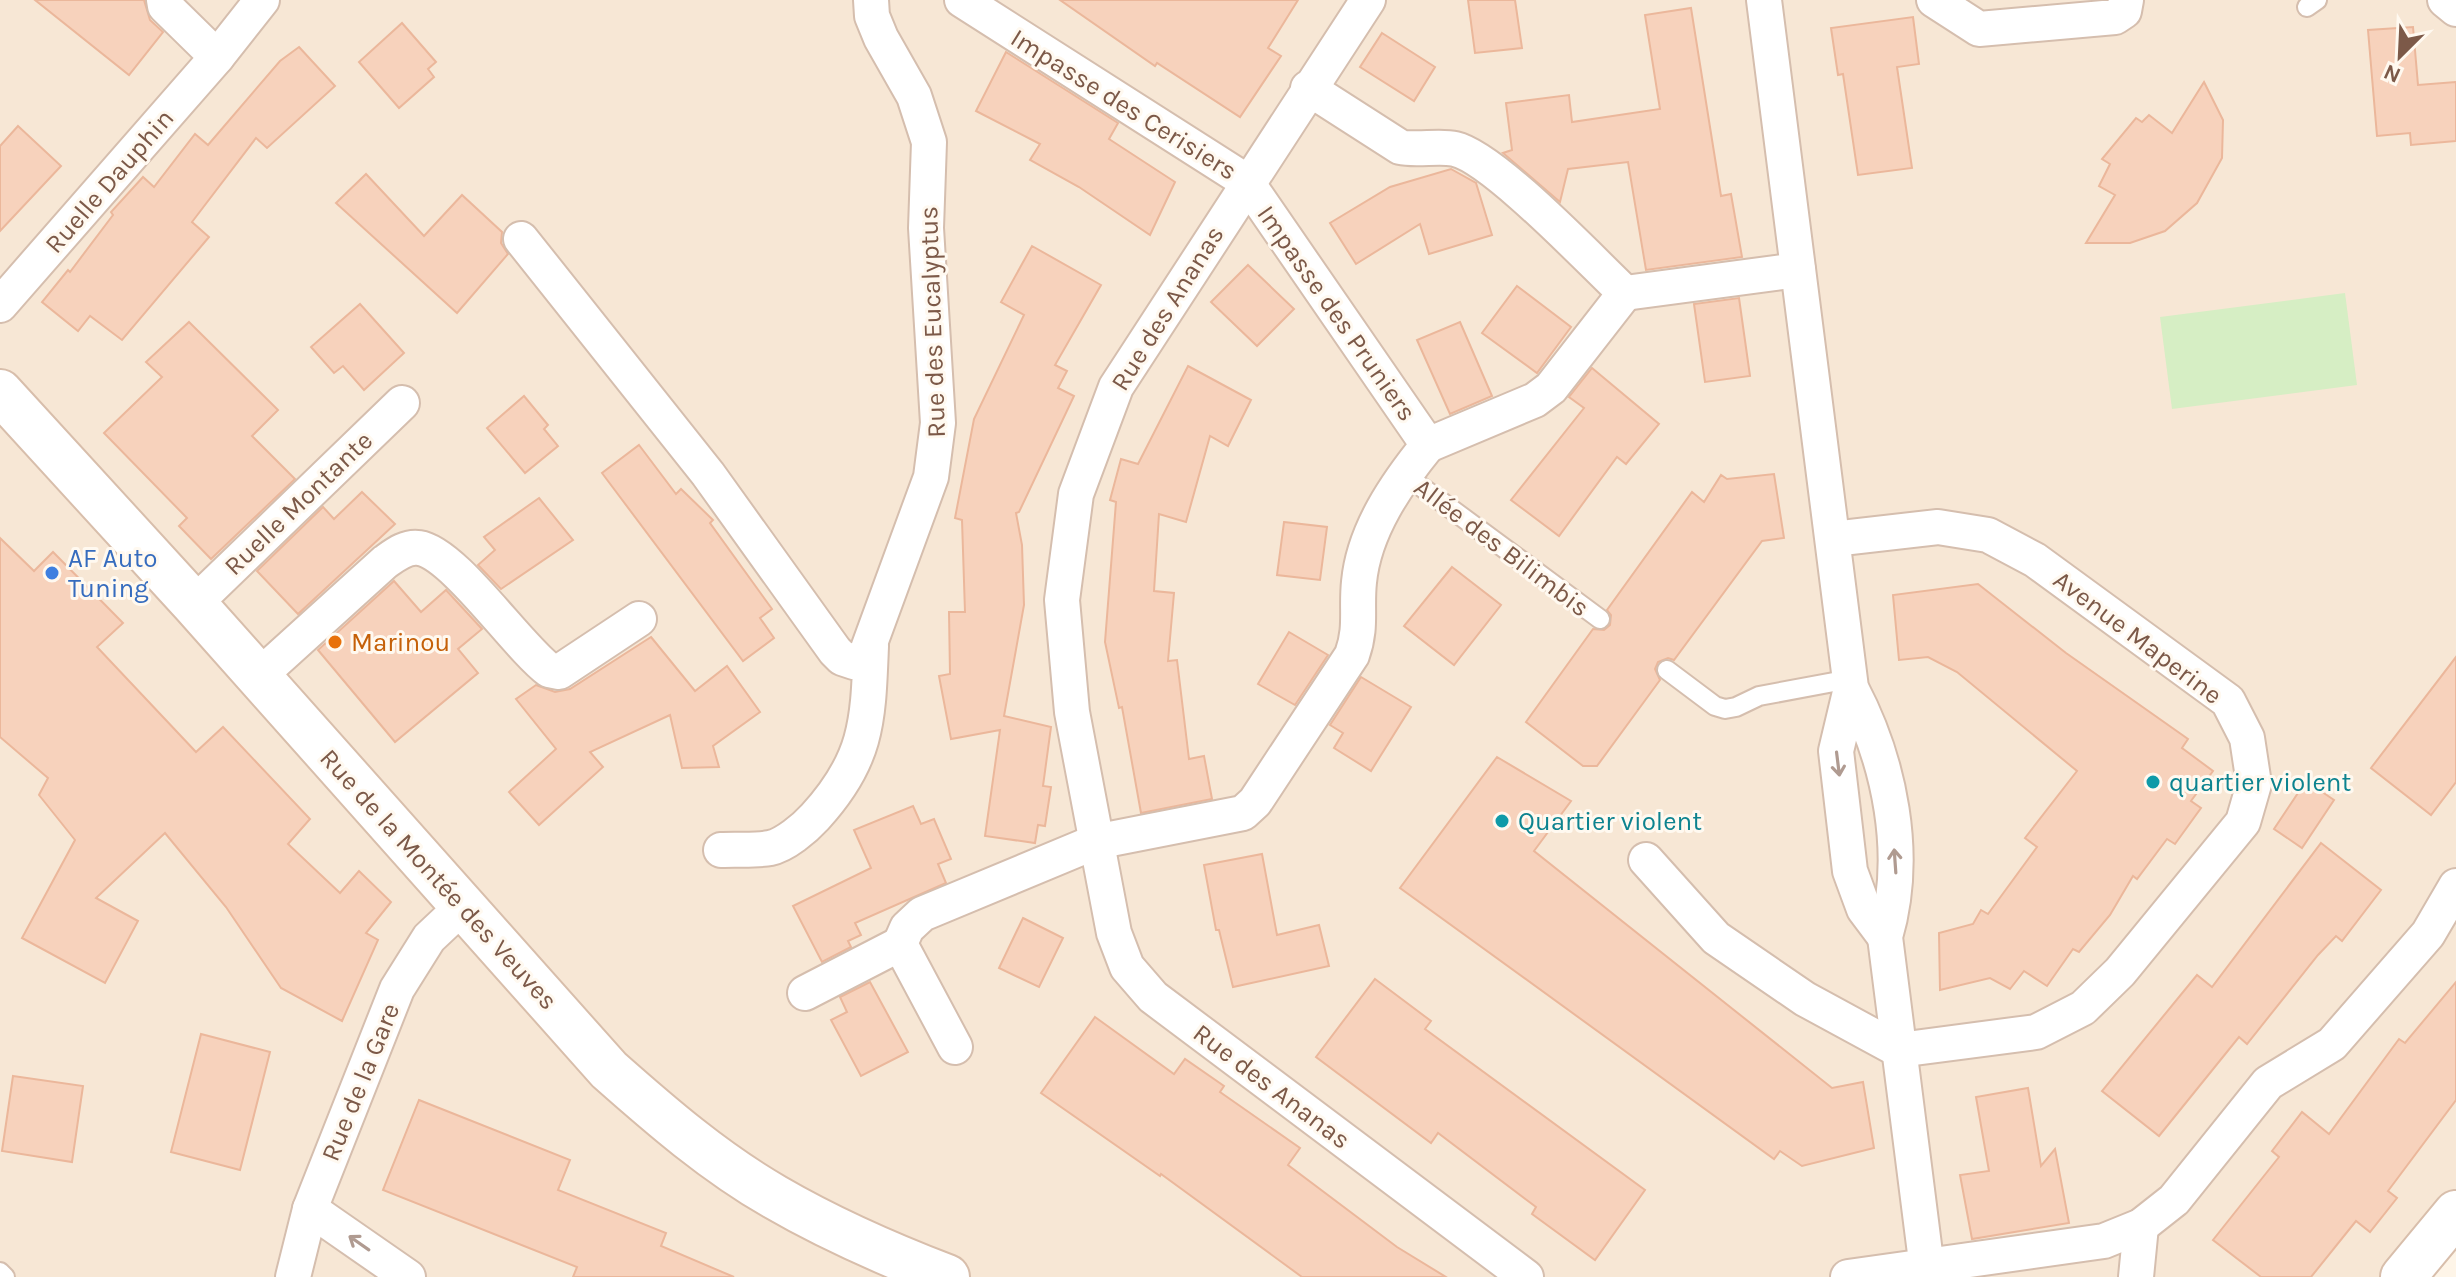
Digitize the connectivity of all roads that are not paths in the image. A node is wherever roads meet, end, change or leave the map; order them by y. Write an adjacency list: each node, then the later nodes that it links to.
1 (164, 0): 11 (street)
2 (262, 0): 11 (street, Ruelle Dauphin)
3 (871, 0): 26 (street, Rue des Eucalyptus)
4 (962, 0): 13 (street, Impasse des Cerisiers)
5 (1368, 0): 12 (street, Rue des Ananas)
6 (1764, 0): 15 (street)
7 (1934, 0): 8 (street)
8 (2126, 0)
9 (2445, 0): 10 (street)
10 (2456, 9)
11 (217, 57): 17 (street, Ruelle Dauphin)
12 (1308, 88): 13 (street, Rue des Ananas); 16 (street)
13 (1246, 181): 20 (street, Impasse des Pruniers); 30 (street, Rue des Ananas)
14 (521, 239): 26 (street)
15 (1798, 270): 16 (street); 22 (street)
16 (1625, 293): 20 (street, Impasse des Pruniers)
17 (0, 305)
18 (0, 392): 23 (main road, Rue de la Montée des Veuves)
19 (402, 403): 23 (street, Ruelle Montante)
20 (1428, 445): 21 (street, Impasse des Pruniers)
21 (1404, 474): 25 (lane, Allée des Bilimbis); 30 (street, Impasse des Pruniers)
22 (1833, 539): 29 (street); 39 (street, Avenue Maperine)
23 (194, 604): 28 (main road, Rue de la Montée des Veuves)
24 (639, 619): 28 (street)
25 (1600, 619)
26 (871, 646): 31 (street, Rue des Eucalyptus)
27 (1667, 670): 29 (lane)
28 (258, 677): 34 (main road, Rue de la Montée des Veuves)
29 (1850, 683): 35 (street, one-way to 29); 35 (street, one-way to 35)
30 (1095, 842): 36 (street); 49 (street, Rue des Ananas)
31 (721, 850)
32 (1646, 860): 39 (street)
33 (2456, 886): 42 (street)
34 (463, 906): 40 (street, Rue de la Gare); 48 (main road, Rue de la Montée des Veuves)
35 (1885, 937): 39 (street)
36 (900, 944): 37 (street); 38 (street)
37 (805, 993)
38 (955, 1047)
39 (1899, 1050): 43 (street)
40 (310, 1209): 46 (street, Rue de la Gare); 47 (street, one-way to 40)
41 (2456, 1213): 52 (main road)
42 (2141, 1226): 43 (street); 51 (street)
43 (1927, 1271): 50 (street)
44 (0, 1272): 45 (lane)
45 (5, 1277)
46 (293, 1277)
47 (408, 1277)
48 (947, 1277)
49 (1526, 1277)
50 (1848, 1277)
51 (2136, 1277)
52 (2403, 1277)

